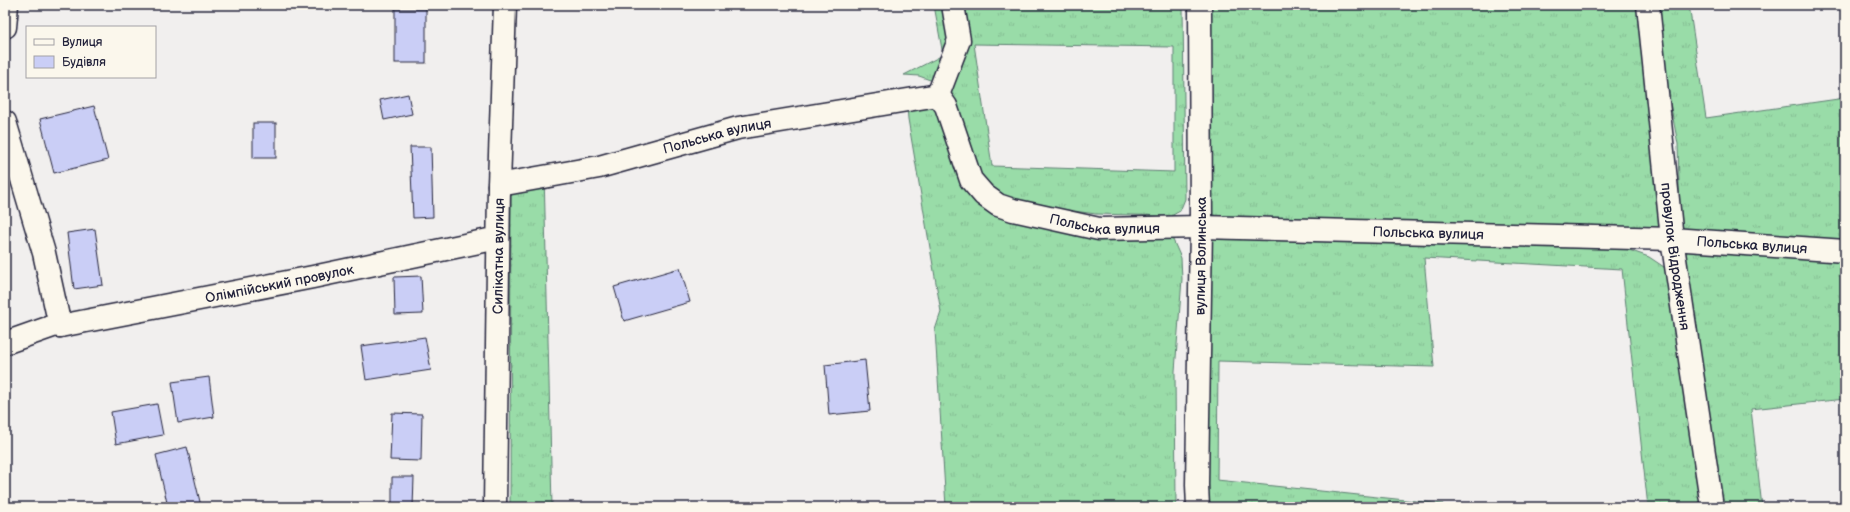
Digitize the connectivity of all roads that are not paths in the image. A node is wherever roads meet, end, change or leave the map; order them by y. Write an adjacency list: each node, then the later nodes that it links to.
1 (7, 5): 6 (street)
2 (505, 5): 9 (street, Силікатна вулиця)
3 (953, 5): 7 (street)
4 (1200, 5): 10 (street, вулиця Волинська)
5 (1648, 5): 12 (street, провулок Відродження)
6 (5, 27)
7 (938, 95): 9 (street, Польська вулиця); 10 (street, Польська вулиця)
8 (5, 122): 14 (street)
9 (499, 185): 11 (street, Силікатна вулиця)
10 (1201, 227): 12 (street, Польська вулиця); 17 (street, вулиця Волинська)
11 (498, 238): 14 (street, Олімпійський провулок); 16 (street, Силікатна вулиця)
12 (1672, 239): 13 (street, Польська вулиця); 18 (street, провулок Відродження)
13 (1845, 251)
14 (60, 326): 15 (street, Олімпійський провулок)
15 (5, 343)
16 (495, 507)
17 (1198, 507)
18 (1712, 507)

